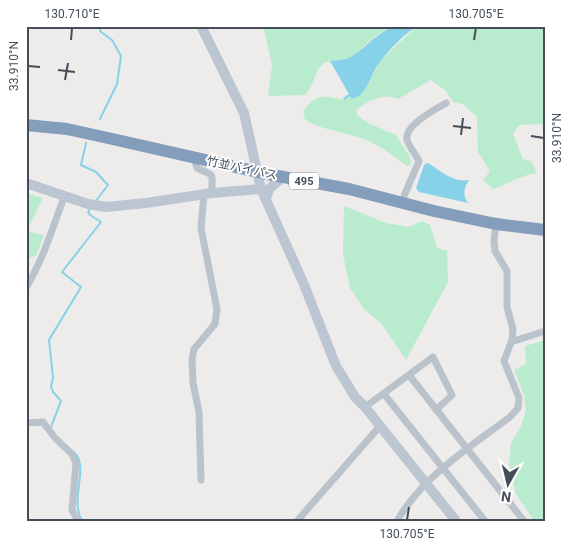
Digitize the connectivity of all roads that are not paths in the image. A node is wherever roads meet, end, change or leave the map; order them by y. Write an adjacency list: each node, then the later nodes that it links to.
1 (201, 26): 6 (street)
2 (446, 103): 11 (street)
3 (26, 119): 6 (highway, 竹並バイパス / 495)
4 (26, 125): 5 (highway, 竹並バイパス / 495)
5 (194, 158): 6 (highway, 竹並バイパス / 495); 10 (street)
6 (256, 167): 7 (highway, 竹並バイパス / 495); 9 (street); 11 (highway, 竹並バイパス / 495)
7 (283, 177): 13 (street); 14 (highway, 竹並バイパス / 495)
8 (26, 183): 12 (street)
9 (261, 189): 10 (street); 13 (street)
10 (208, 194): 12 (street); 28 (street)
11 (404, 196): 14 (highway, 竹並バイパス / 495)
12 (64, 197): 17 (street)
13 (266, 199): 22 (street)
14 (496, 221): 15 (highway, 竹並バイパス / 495); 16 (highway, 竹並バイパス / 495); 19 (street)
15 (545, 224)
16 (545, 230)
17 (26, 288)
18 (545, 331): 19 (street)
19 (511, 342): 26 (street)
20 (409, 376): 21 (street); 23 (street); 23 (street)
21 (384, 394): 22 (street); 27 (street)
22 (365, 407): 25 (street)
23 (436, 410): 26 (street)
24 (26, 423): 30 (street)
25 (380, 426): 29 (street); 31 (street)
26 (468, 449): 27 (street); 35 (street)
27 (443, 469): 29 (street); 34 (street)
28 (201, 480)
29 (426, 484): 32 (street); 33 (street)
30 (78, 521)
31 (297, 521)
32 (398, 521)
33 (456, 521)
34 (485, 521)
35 (524, 521)

